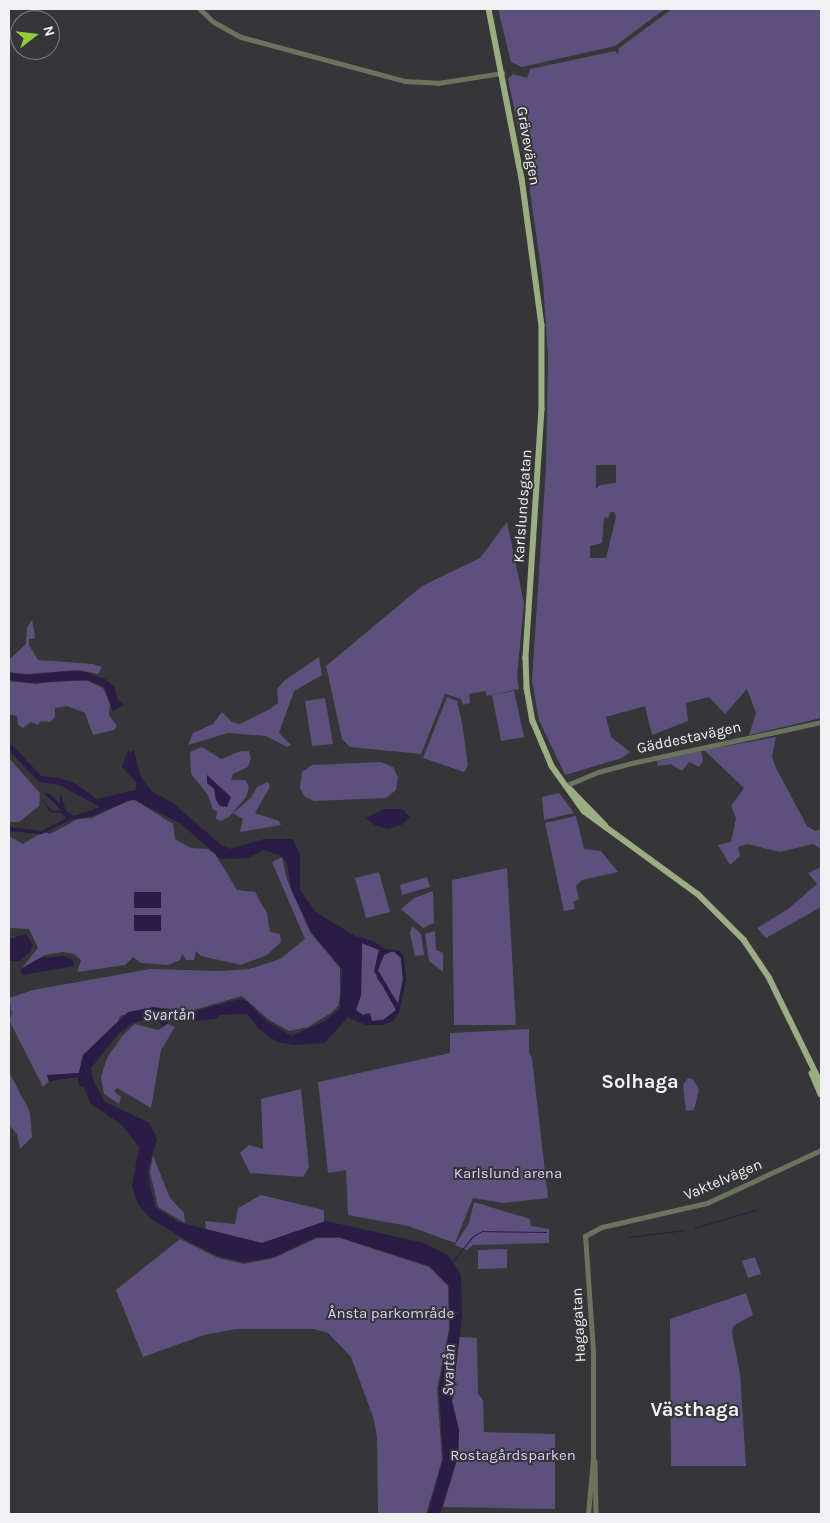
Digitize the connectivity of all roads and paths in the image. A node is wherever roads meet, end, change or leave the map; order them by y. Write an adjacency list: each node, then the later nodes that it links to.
1 (200, 9): 3 (street)
2 (489, 9): 3 (main road, Grävevägen)
3 (502, 73): 4 (main road, Grävevägen)
4 (538, 288): 6 (main road, Karlslundsgatan)
5 (821, 722): 6 (street, Gäddestavägen)
6 (566, 786): 7 (main road, Karlslundsgatan)
7 (801, 1043): 8 (main road, Karlslundsgatan); 9 (main road, Karlslundsgatan)
8 (821, 1083)
9 (821, 1094)
10 (821, 1150): 11 (street, Vaktelvägen)
11 (602, 1227): 12 (street, Hagagatan)
12 (593, 1376): 13 (street, Hagagatan); 14 (street, Hagagatan)
13 (588, 1514)
14 (596, 1514)

